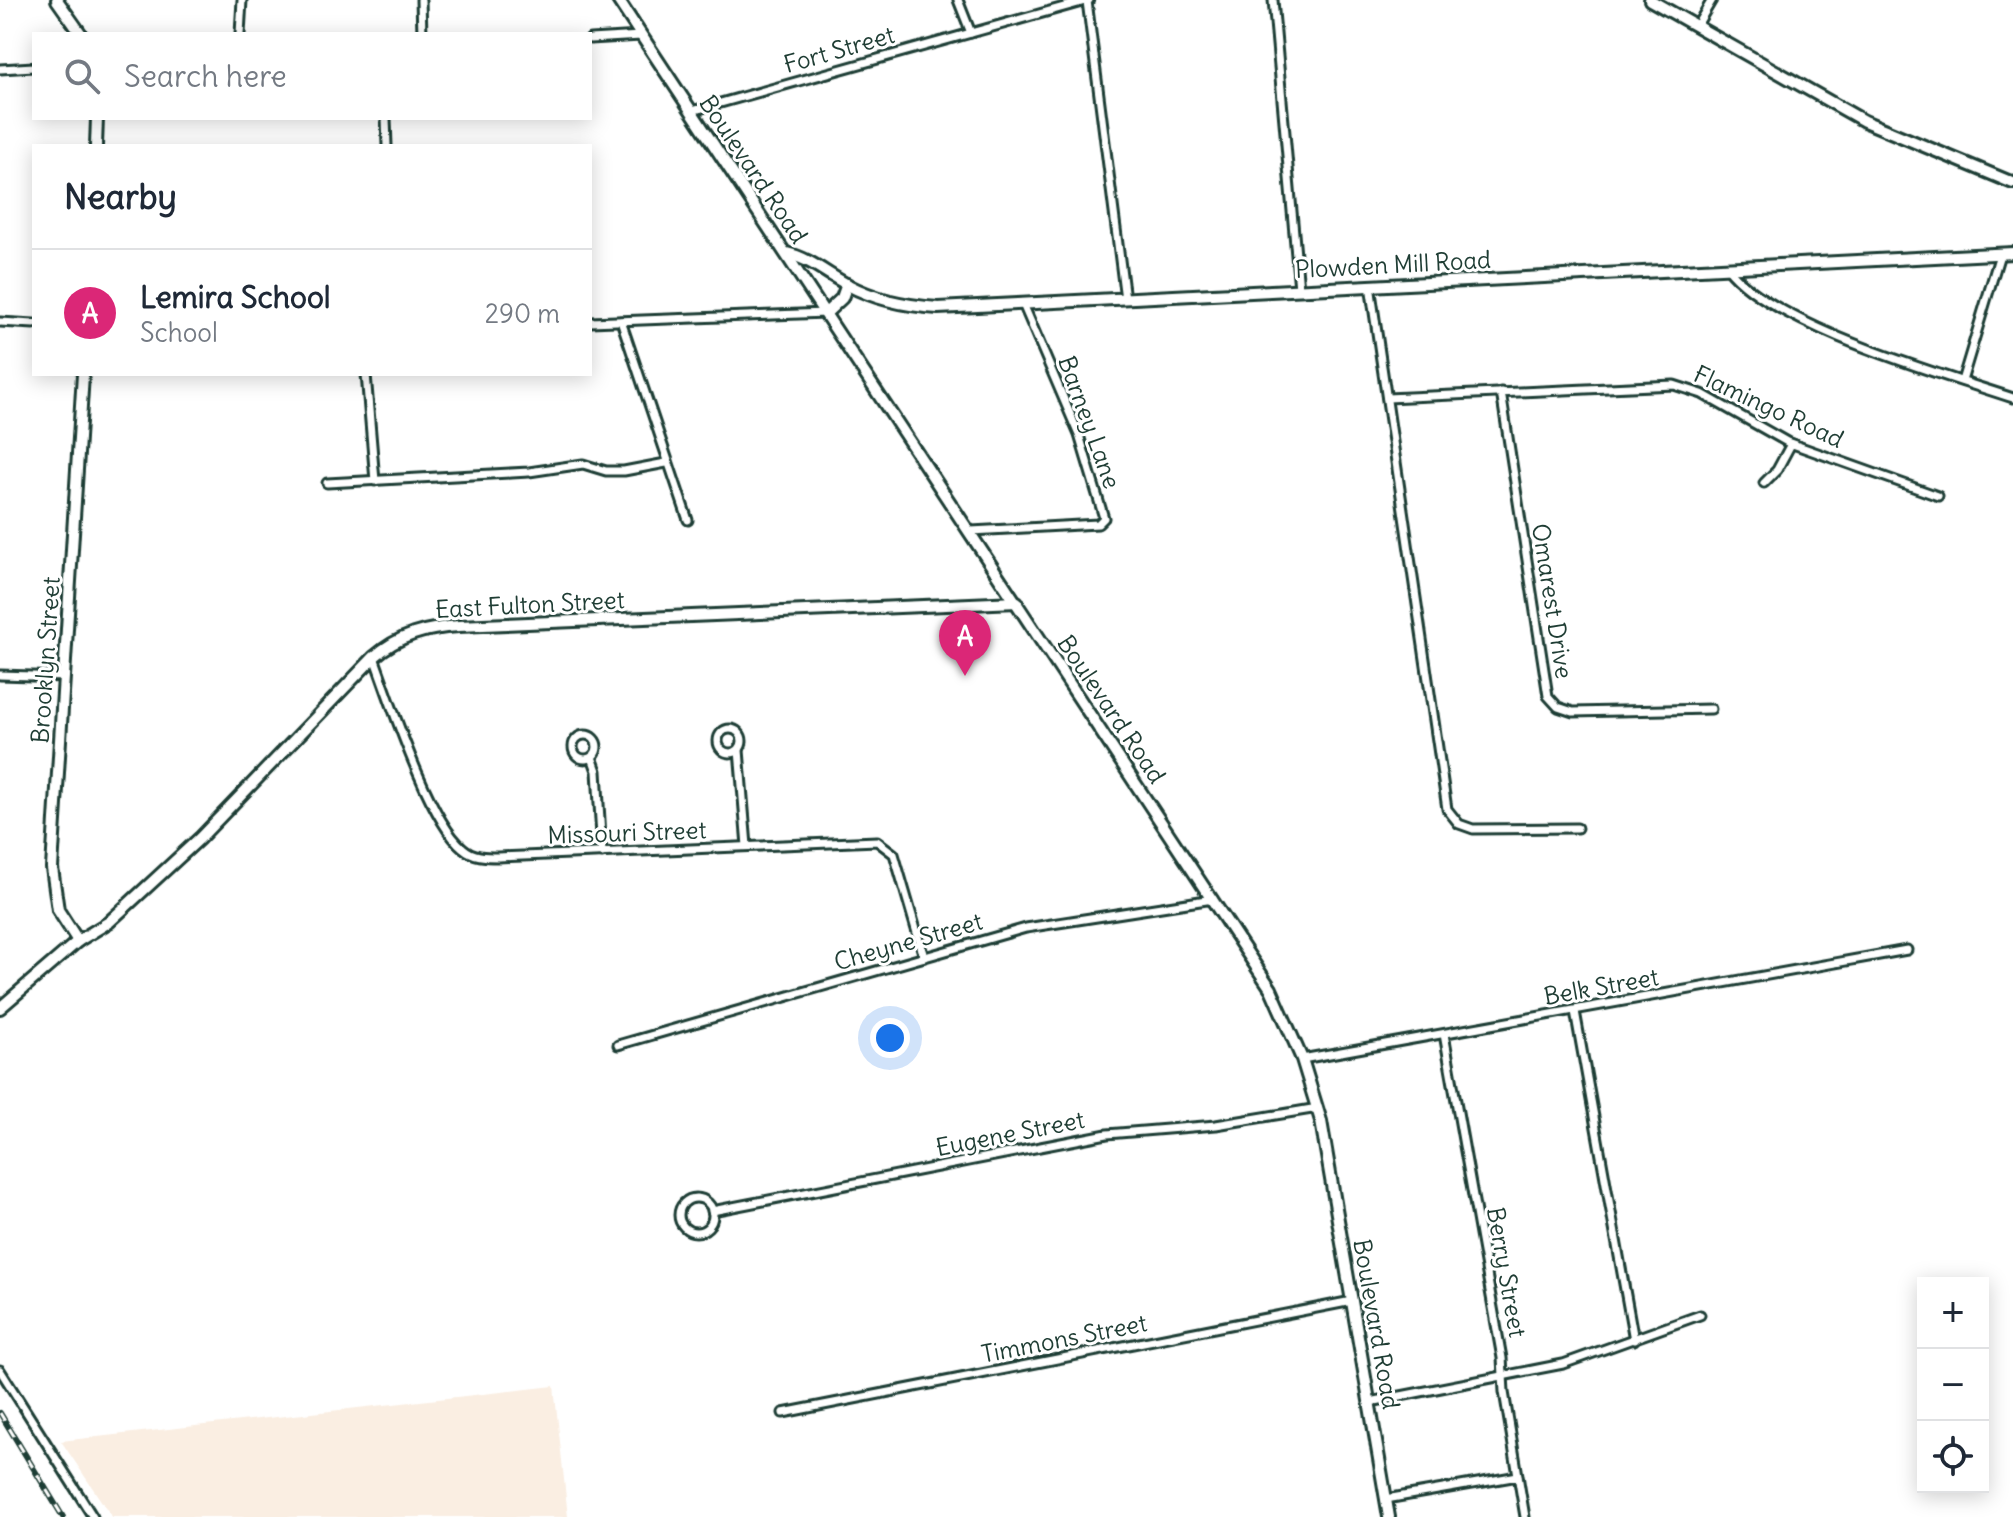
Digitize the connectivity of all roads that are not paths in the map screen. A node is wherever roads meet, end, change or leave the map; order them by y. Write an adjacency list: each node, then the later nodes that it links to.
1 (57, 0): 11 (street)
2 (242, 0): 12 (street)
3 (421, 0): 13 (street)
4 (618, 0): 15 (street, Boulevard Road)
5 (958, 0): 14 (street)
6 (1088, 0): 14 (street, Fort Street); 32 (street)
7 (1273, 0): 31 (street)
8 (1650, 0): 10 (street)
9 (1712, 0): 10 (street)
10 (1696, 27): 24 (street)
11 (80, 32)
12 (240, 32)
13 (422, 32)
14 (971, 33): 19 (street, Fort Street)
15 (641, 36): 16 (street); 19 (street, Boulevard Road)
16 (592, 39)
17 (32, 67): 18 (street)
18 (0, 69)
19 (692, 111): 25 (street, Boulevard Road)
20 (97, 120): 22 (street)
21 (386, 120): 23 (street)
22 (96, 144)
23 (387, 144)
24 (2013, 183)
25 (786, 253): 29 (street, Plowden Mill Road); 34 (street, Boulevard Road)
26 (2013, 253): 27 (street, Plowden Mill Road)
27 (2000, 254): 28 (street, Plowden Mill Road); 41 (street)
28 (1727, 267): 30 (street, Plowden Mill Road); 41 (street)
29 (847, 284): 33 (street, Plowden Mill Road); 34 (street)
30 (1370, 285): 31 (street, Plowden Mill Road); 43 (street)
31 (1299, 289): 32 (street, Plowden Mill Road)
32 (1125, 299): 33 (street, Plowden Mill Road)
33 (1023, 304): 52 (street, Barney Lane)
34 (826, 313): 35 (street); 52 (street, Boulevard Road)
35 (621, 321): 37 (street); 46 (street)
36 (0, 322): 38 (street)
37 (592, 322)
38 (32, 324)
39 (83, 376): 56 (street, Brooklyn Street)
40 (366, 376): 47 (street)
41 (1962, 381): 44 (street)
42 (1501, 392): 43 (street, Flamingo Road); 45 (street, Flamingo Road); 57 (street, Omarest Drive)
43 (1387, 398): 60 (street)
44 (2013, 398)
45 (1791, 444): 49 (street); 50 (street, Flamingo Road)
46 (666, 463): 47 (street); 51 (street)
47 (375, 481): 48 (street)
48 (327, 483)
49 (1764, 483)
50 (1938, 496)
51 (688, 520)
52 (971, 531): 53 (street, Boulevard Road)
53 (1017, 602): 54 (street, East Fulton Street); 63 (street, Boulevard Road)
54 (374, 657): 62 (street, Missouri Street); 64 (street, East Fulton Street)
55 (0, 675): 56 (street)
56 (65, 677): 64 (street, Brooklyn Street)
57 (1711, 709)
58 (739, 750): 61 (street)
59 (592, 757): 62 (street)
60 (1577, 828)
61 (747, 846): 62 (street, Missouri Street); 66 (street, Missouri Street)
62 (602, 853)
63 (1214, 899): 66 (street, Cheyne Street); 71 (street, Boulevard Road)
64 (78, 941): 67 (street, East Fulton Street)
65 (1907, 950): 68 (street, Belk Street)
66 (924, 957): 70 (street, Cheyne Street)
67 (0, 1008)
68 (1575, 1011): 69 (street, Belk Street); 76 (street)
69 (1444, 1034): 71 (street, Belk Street); 78 (street, Berry Street)
70 (618, 1045)
71 (1302, 1059): 72 (street, Boulevard Road)
72 (1318, 1108): 73 (street, Eugene Street); 74 (street, Boulevard Road)
73 (712, 1211): 73 (street, Eugene Street)
74 (1352, 1301): 79 (street, Boulevard Road); 80 (street, Timmons Street)
75 (1700, 1315): 76 (street)
76 (1634, 1340): 78 (street)
77 (0, 1370): 83 (street)
78 (1503, 1377): 79 (street); 81 (street, Berry Street)
79 (1370, 1402): 82 (street, Boulevard Road)
80 (783, 1413)
81 (1518, 1476): 82 (street); 85 (street, Berry Street)
82 (1386, 1499): 84 (street, Boulevard Road)
83 (93, 1517)
84 (1389, 1517)
85 (1525, 1517)

